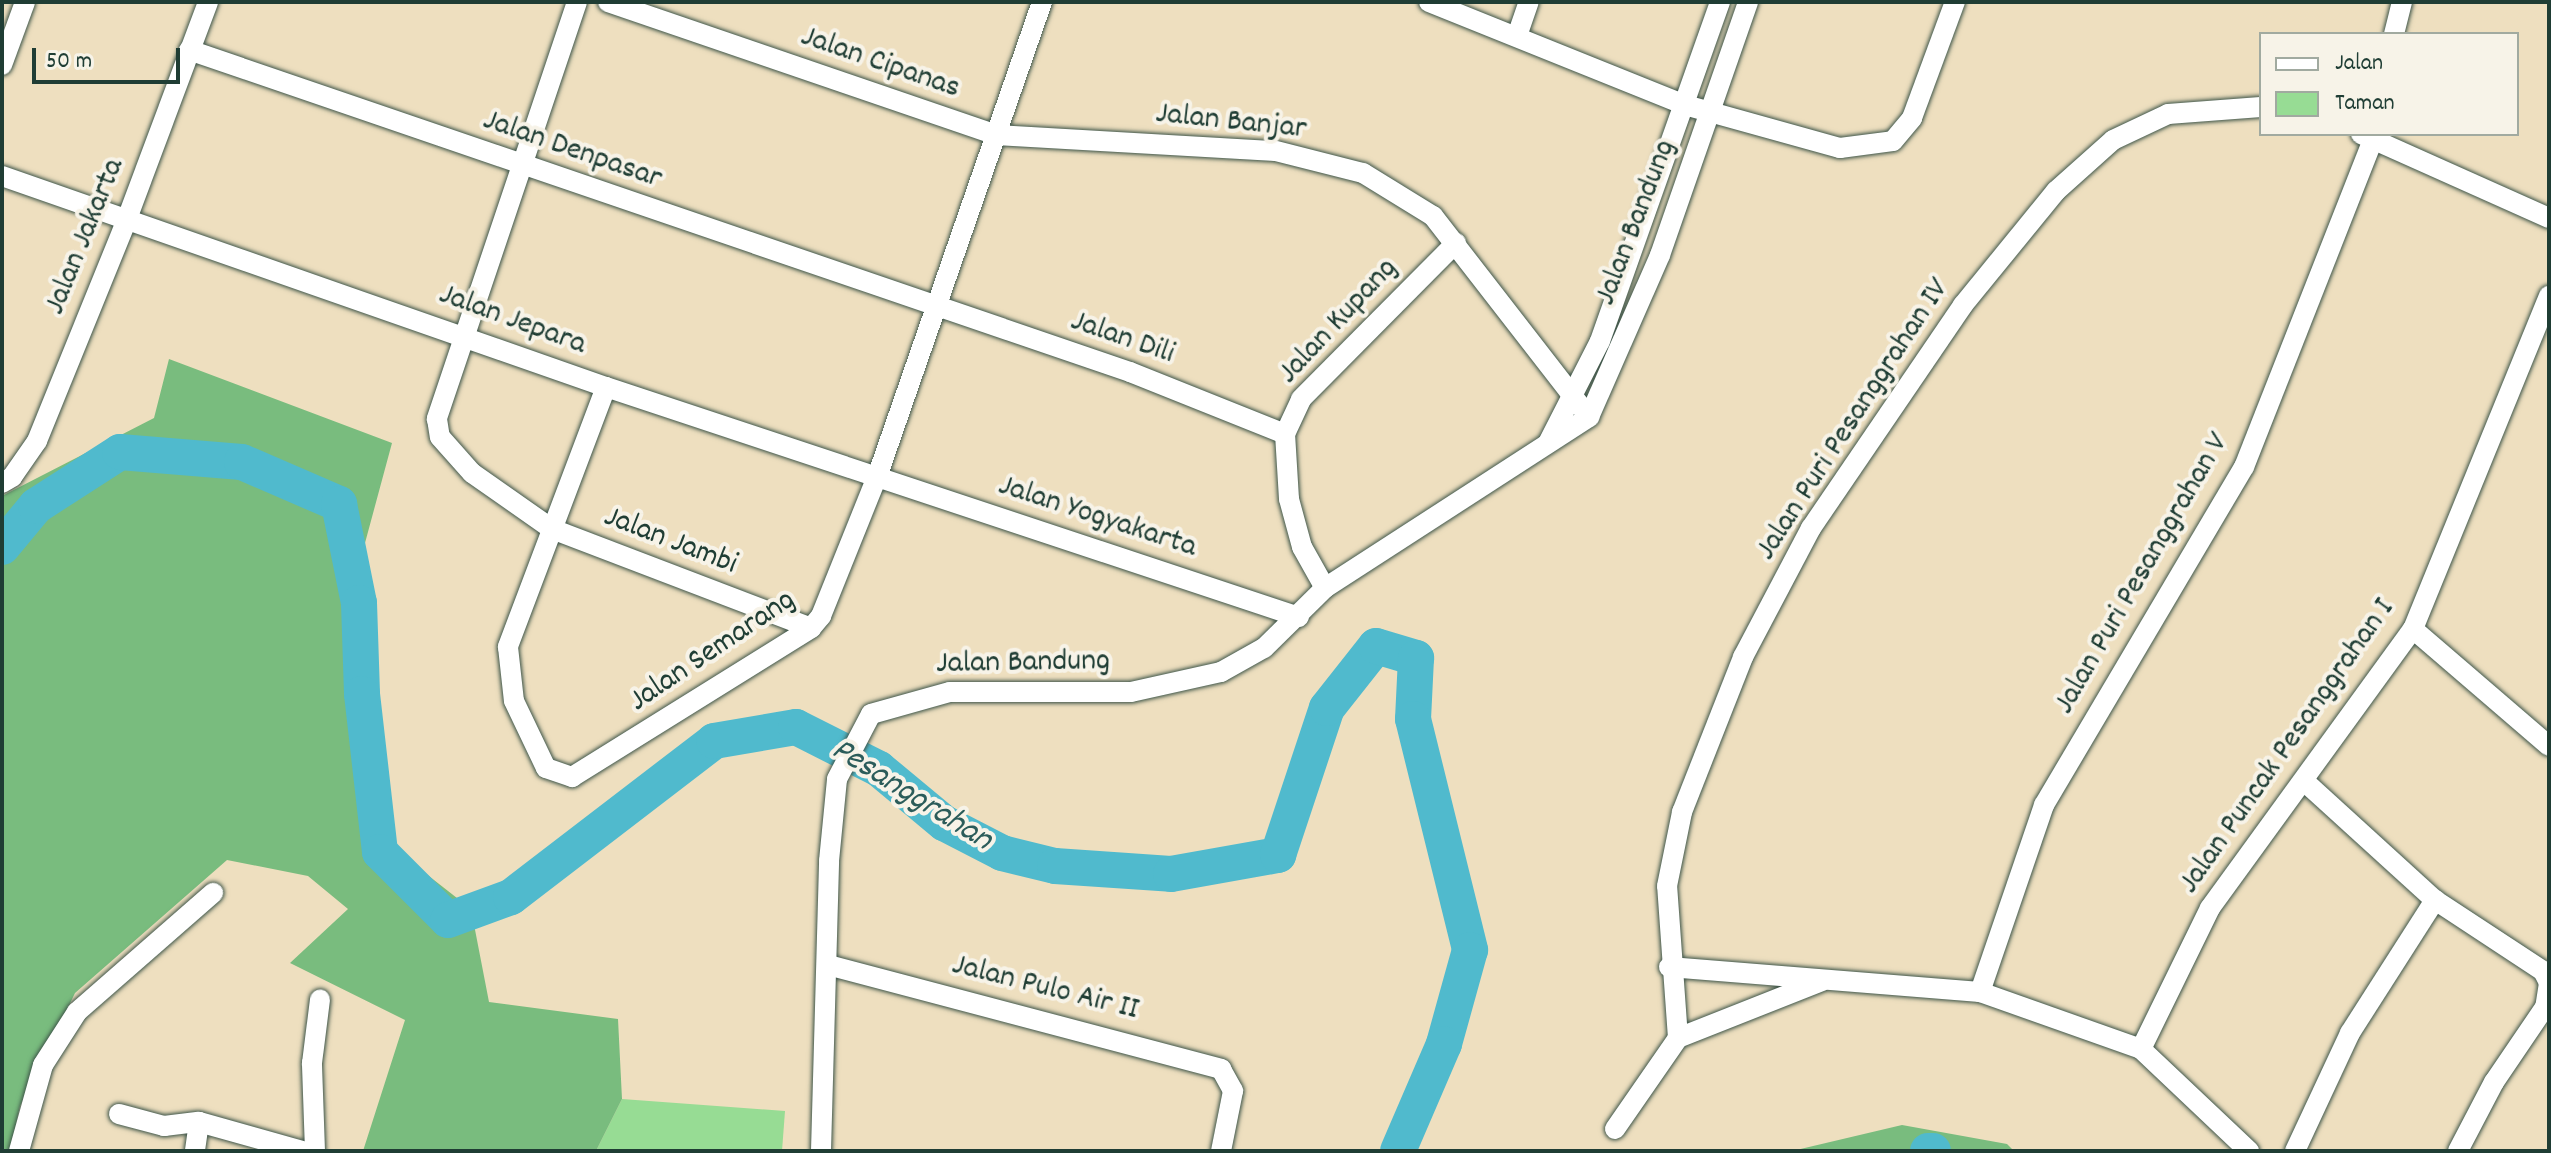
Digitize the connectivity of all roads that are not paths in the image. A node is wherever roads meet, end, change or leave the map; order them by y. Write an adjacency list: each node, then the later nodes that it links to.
1 (25, 2): 15 (street)
2 (208, 2): 14 (street, Jalan Jakarta)
3 (577, 2): 22 (street, Jalan Jambi)
4 (608, 2): 19 (street, Jalan Cipanas)
5 (1042, 2): 19 (street, Jalan Semarang)
6 (1429, 2): 13 (street)
7 (1529, 2): 13 (street)
8 (1720, 2): 16 (street, Jalan Bandung)
9 (1748, 2): 18 (street, Jalan Bandung)
10 (1955, 2): 18 (street)
11 (2402, 2): 12 (street)
12 (2394, 32)
13 (1517, 36): 16 (street)
14 (189, 50): 22 (street, Jalan Denpasar); 25 (street, Jalan Jakarta)
15 (2, 64)
16 (1685, 105): 18 (street); 31 (street, Jalan Bandung)
17 (2259, 107): 47 (street, Jalan Puri Pesanggrahan IV)
18 (1711, 112): 32 (street, Jalan Bandung)
19 (996, 135): 26 (street, Jalan Banjar); 28 (street, Jalan Semarang)
20 (2370, 136): 49 (street, Jalan Puri Pesanggrahan V)
21 (2372, 136): 24 (street)
22 (520, 165): 28 (street, Jalan Denpasar); 29 (street, Jalan Jambi)
23 (2, 176): 25 (street, Jalan Jepara)
24 (2549, 218)
25 (127, 219): 29 (street, Jalan Jepara); 36 (street, Jalan Jakarta)
26 (1456, 243): 31 (street, Jalan Banjar); 33 (street, Jalan Kupang)
27 (2549, 296): 41 (street, Jalan Puncak Pesanggrahan I)
28 (936, 309): 33 (street, Jalan Dili); 35 (street, Jalan Semarang)
29 (465, 334): 30 (street, Jalan Jepara); 37 (street, Jalan Jambi)
30 (606, 387): 35 (street, Jalan Jepara); 37 (street, Jalan Semarang)
31 (1570, 395): 32 (street, Jalan Banjar); 34 (street, Jalan Bandung)
32 (1589, 417): 34 (street, Jalan Bandung)
33 (1285, 434): 38 (street, Jalan Kupang)
34 (1548, 443): 38 (street, Jalan Bandung)
35 (877, 477): 39 (street, Jalan Yogyakarta); 40 (street, Jalan Semarang)
36 (2, 483)
37 (552, 529): 40 (street, Jalan Jambi); 40 (street, Jalan Semarang)
38 (1325, 588): 39 (street, Jalan Bandung)
39 (1299, 617): 46 (street, Jalan Bandung)
40 (811, 628)
41 (2413, 629): 42 (street); 43 (street, Jalan Puncak Pesanggrahan I)
42 (2549, 746)
43 (2304, 781): 45 (street); 52 (street, Jalan Puncak Pesanggrahan I)
44 (213, 893): 56 (street)
45 (2435, 900): 63 (street); 64 (street)
46 (828, 965): 60 (street, Jalan Bandung); 61 (street, Jalan Pulo Air II)
47 (1669, 967): 48 (street); 51 (street, Jalan Puri Pesanggrahan IV)
48 (1830, 978): 49 (street); 51 (street)
49 (1980, 992): 52 (street)
50 (320, 1000): 59 (street)
51 (1678, 1038): 55 (street)
52 (2141, 1049): 62 (street)
53 (119, 1114): 54 (street)
54 (199, 1122): 57 (street); 58 (street)
55 (1615, 1129)
56 (19, 1151)
57 (195, 1151)
58 (302, 1151)
59 (315, 1151)
60 (821, 1151)
61 (1221, 1151)
62 (2249, 1151)
63 (2295, 1151)
64 (2458, 1151)

